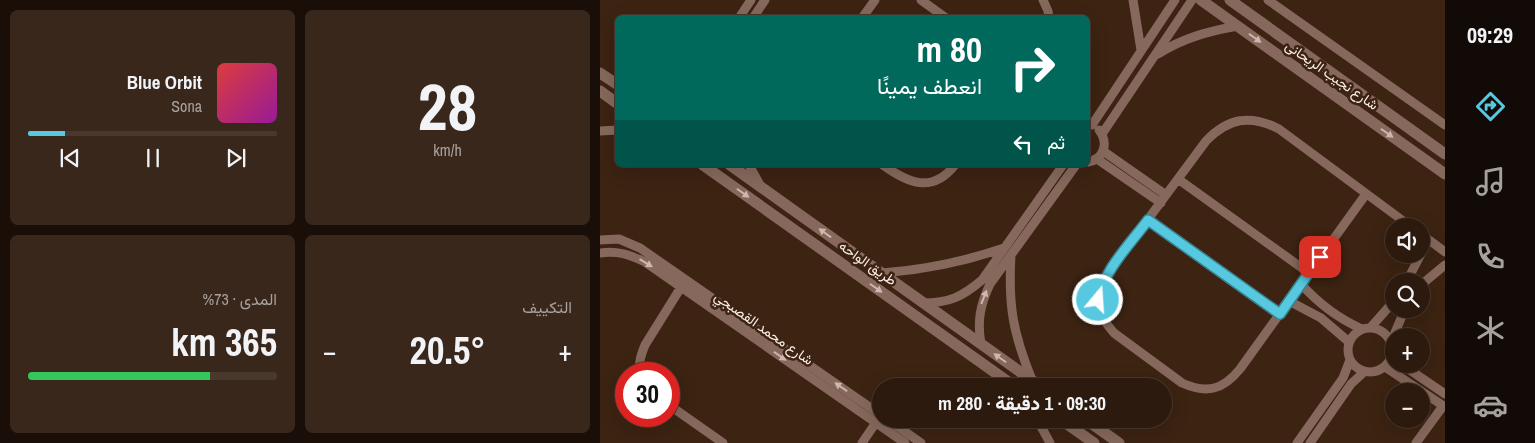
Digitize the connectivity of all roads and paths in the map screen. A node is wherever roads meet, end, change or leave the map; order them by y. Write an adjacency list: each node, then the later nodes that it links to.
1 (751, 0): 12 (street)
2 (765, 0): 13 (street)
3 (874, 0): 14 (street)
4 (921, 0): 15 (street)
5 (1043, 0): 16 (street)
6 (1133, 0): 18 (street)
7 (1175, 0): 18 (street)
8 (1192, 0): 19 (street)
9 (1201, 0): 17 (street, شارع نجيب الريحانى)
10 (1230, 0): 30 (street, شارع نجيب الريحانى)
11 (1268, 0): 25 (street)
12 (741, 15)
13 (755, 15)
14 (863, 15)
15 (942, 15)
16 (1049, 15)
17 (1238, 26): 19 (street); 33 (street, شارع نجيب الريحانى, one-way to 33)
18 (1142, 50): 24 (street)
19 (1153, 57): 28 (street)
20 (600, 73): 21 (street)
21 (615, 83)
22 (600, 91): 23 (street)
23 (615, 102)
24 (1090, 125): 28 (street)
25 (1445, 126)
26 (615, 130): 27 (street)
27 (600, 131)
28 (1102, 134): 29 (street)
29 (1103, 150): 31 (street); 45 (street)
30 (1443, 152): 33 (street)
31 (1097, 159): 32 (street); 45 (street)
32 (1090, 161)
33 (1432, 164): 41 (street, شارع نجيب الريحانى)
34 (707, 167): 75 (street, طريق الواحه, one-way to 75)
35 (733, 167): 43 (street, طريق الواحه)
36 (750, 167): 43 (street)
37 (885, 167): 38 (street)
38 (953, 167)
39 (1062, 167): 50 (street)
40 (1075, 167): 53 (street)
41 (1445, 174)
42 (1178, 179): 44 (street); 45 (street); 55 (street)
43 (762, 188): 56 (street, طريق الواحه, one-way to 43)
44 (1366, 194): 46 (street); 55 (street)
45 (1164, 199): 47 (street)
46 (1399, 218)
47 (1148, 220): 63 (street); 63 (street)
48 (600, 240): 58 (street, شارع محمد القصبجي)
49 (1430, 241): 51 (street)
50 (1004, 248): 56 (street); 61 (street)
51 (1445, 252)
52 (600, 253): 58 (street, شارع محمد القصبجي, one-way to 58)
53 (1011, 255): 68 (street, one-way to 53); 77 (street)
54 (1445, 265): 57 (street)
55 (1309, 273): 59 (street)
56 (882, 274): 61 (street, طريق الواحه)
57 (1430, 278)
58 (684, 283): 70 (street); 80 (street, شارع محمد القصبجي)
59 (1301, 284): 60 (street); 65 (street)
60 (1289, 301): 63 (street); 67 (street)
61 (923, 303): 68 (street, طريق الواحه)
62 (1385, 311): 64 (street)
63 (1280, 314)
64 (1371, 327): 65 (street); 66 (street)
65 (1362, 329): 67 (street)
66 (1385, 333)
67 (1349, 342): 69 (street)
68 (981, 344): 76 (street, طريق الواحه, one-way to 68)
69 (1350, 360): 72 (street); 95 (street)
70 (640, 362)
71 (1385, 367): 72 (street)
72 (1364, 372): 96 (street)
73 (1394, 373): 79 (street)
74 (1414, 373): 78 (street)
75 (1003, 378)
76 (1029, 378)
77 (1034, 378)
78 (1445, 394)
79 (1444, 406): 97 (street)
80 (872, 412)
81 (680, 413): 89 (street)
82 (872, 428): 90 (street)
83 (891, 428): 91 (street, شارع محمد القصبجي)
84 (900, 428): 92 (street)
85 (1042, 428): 93 (street)
86 (1072, 428): 88 (street)
87 (1098, 428): 94 (street)
88 (1089, 441)
89 (724, 443)
90 (862, 443)
91 (905, 443)
92 (921, 443)
93 (1050, 443)
94 (1119, 443)
95 (1297, 443)
96 (1310, 443)
97 (1416, 443)

